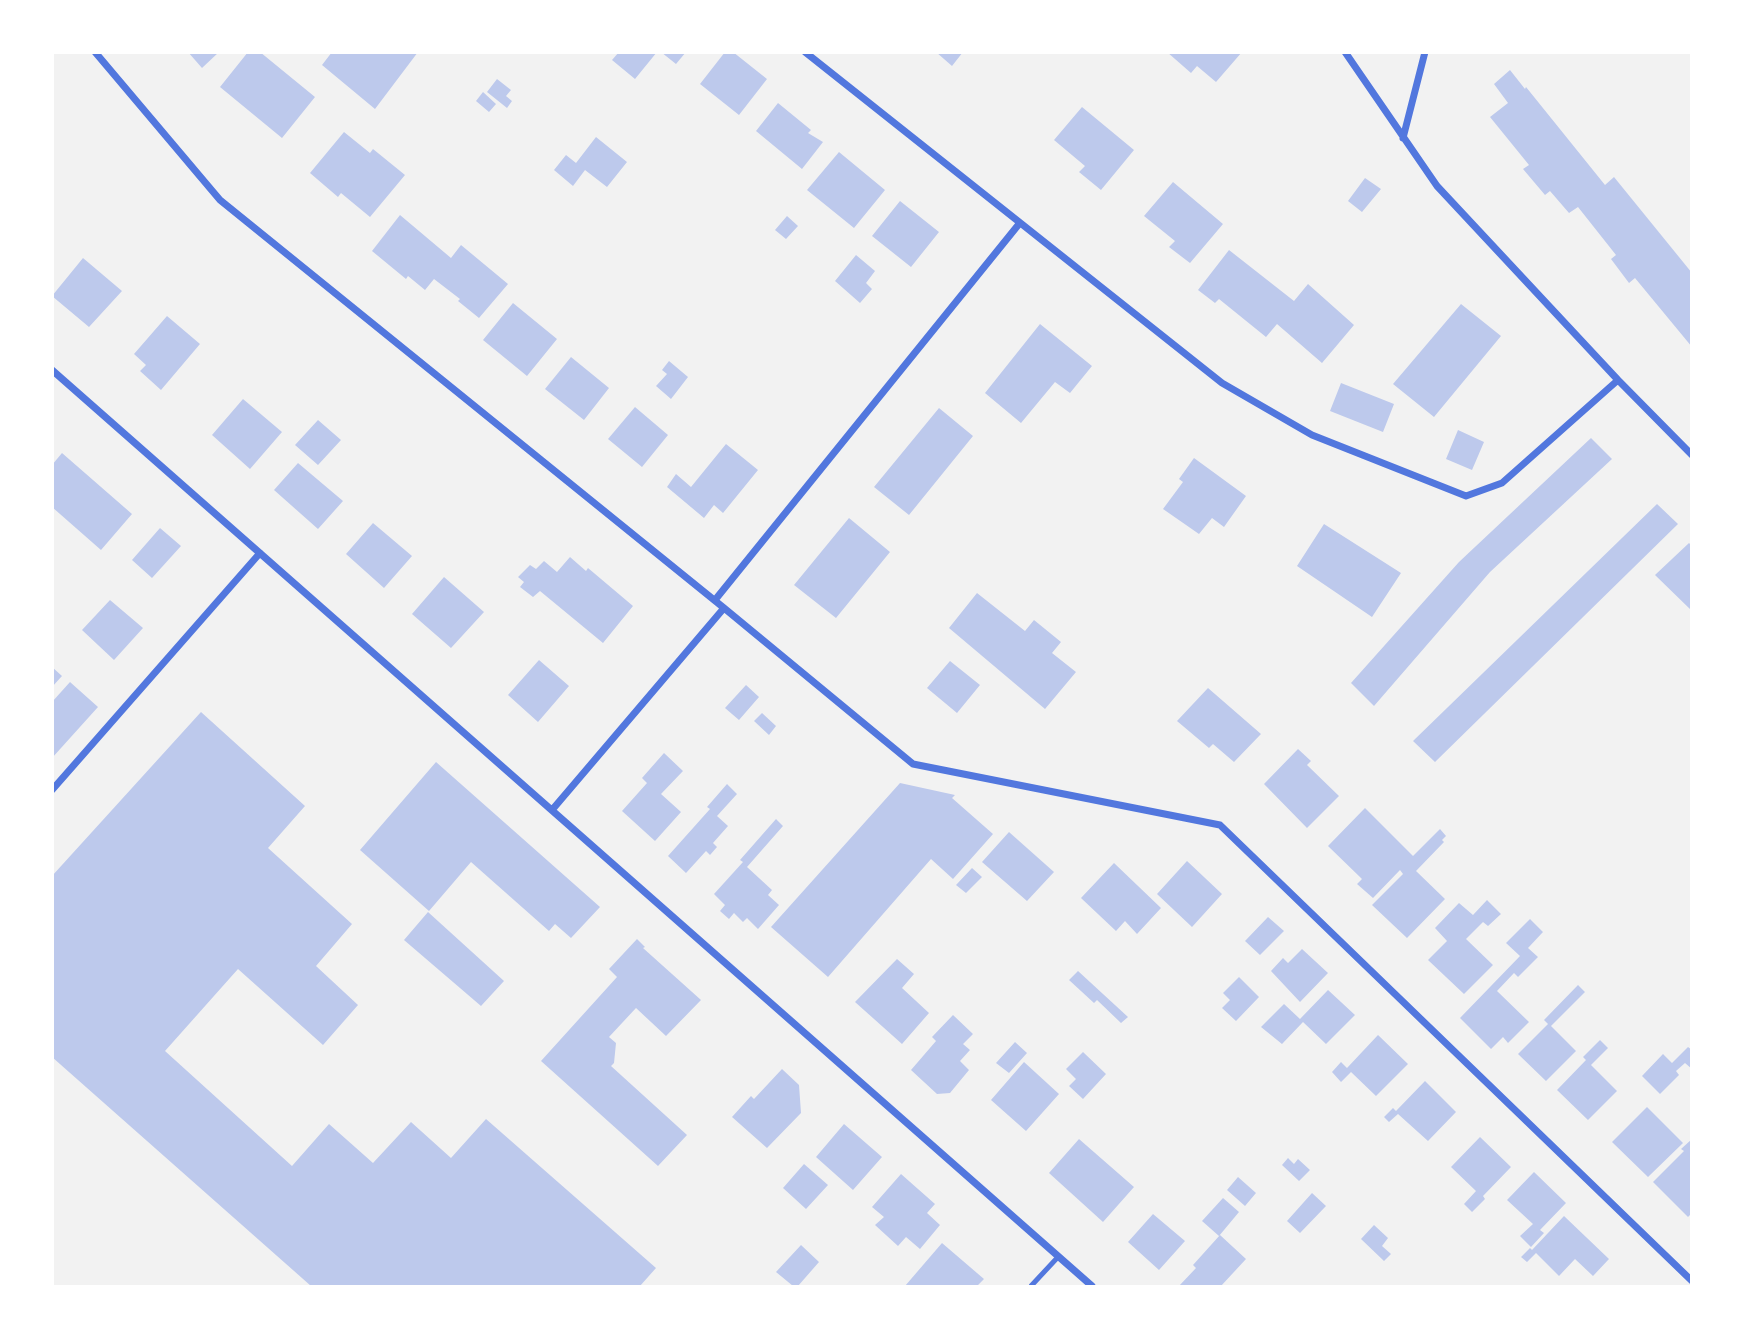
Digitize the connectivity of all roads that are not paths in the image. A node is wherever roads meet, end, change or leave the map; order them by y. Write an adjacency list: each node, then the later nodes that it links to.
1 (95, 52): 11 (street)
2 (805, 52): 6 (street)
3 (1345, 52): 5 (street)
4 (1425, 52): 5 (street)
5 (1403, 138): 8 (street)
6 (1019, 224): 8 (street); 11 (street)
7 (52, 370): 10 (street)
8 (1618, 380): 9 (street)
9 (1692, 454)
10 (260, 553): 13 (street); 14 (street)
11 (715, 600): 12 (street)
12 (724, 608): 14 (street); 16 (street)
13 (52, 790)
14 (552, 810): 15 (street)
15 (1058, 1257): 17 (lane); 18 (street)
16 (1692, 1281)
17 (1031, 1286)
18 (1092, 1286)

